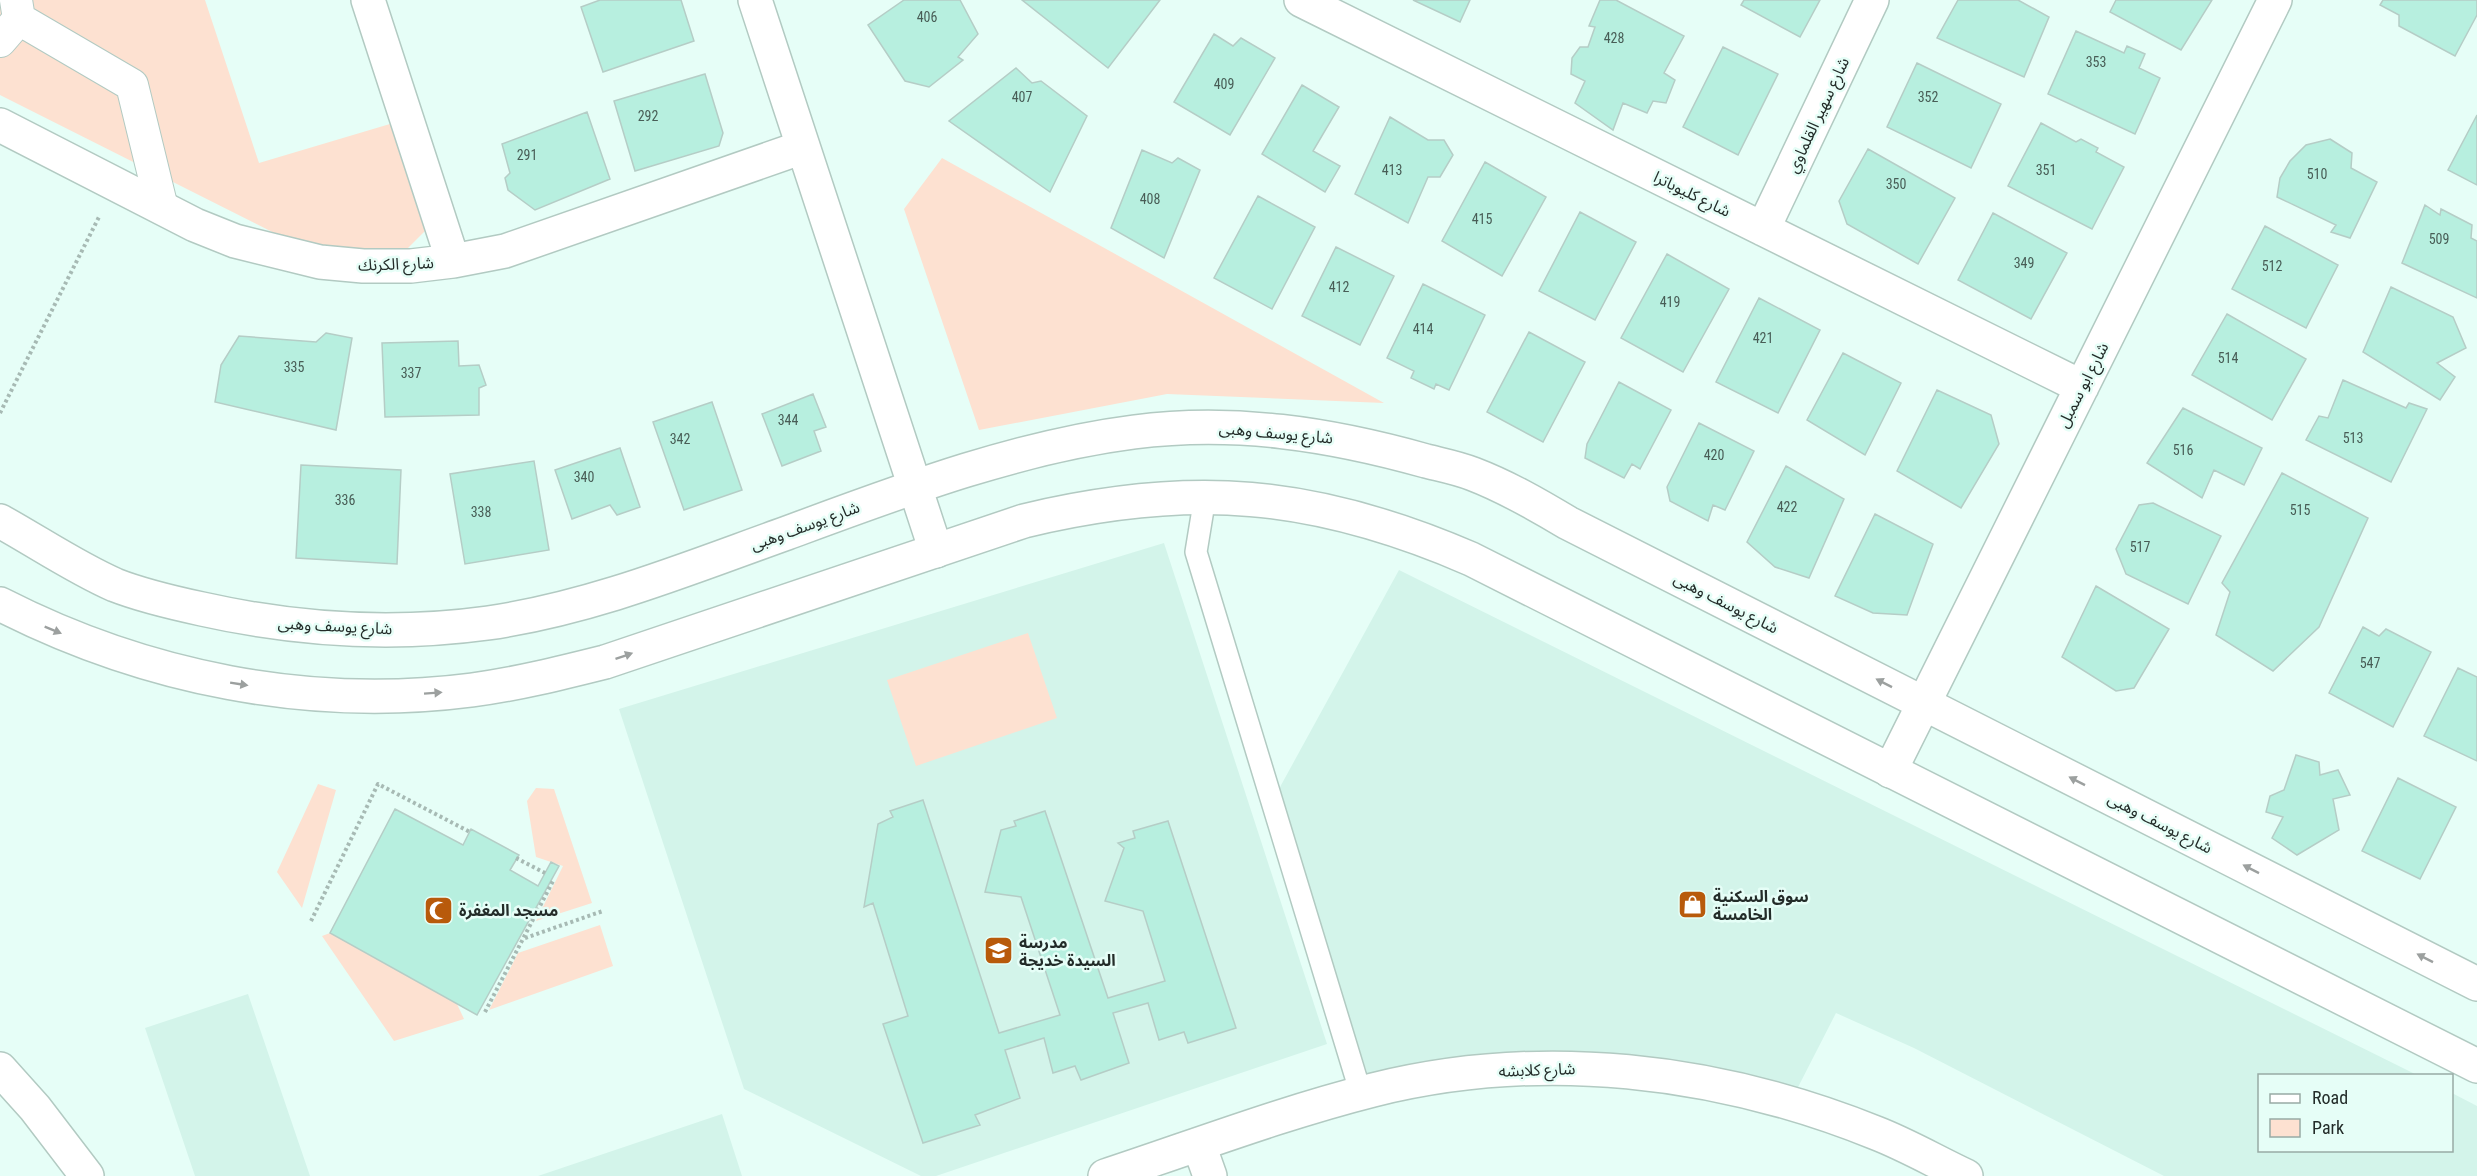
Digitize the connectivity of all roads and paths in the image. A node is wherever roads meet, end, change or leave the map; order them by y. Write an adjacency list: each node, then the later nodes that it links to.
1 (368, 0): 12 (street)
2 (755, 0): 8 (street)
3 (1301, 0): 11 (street, شارع كليوباترا)
4 (1872, 0): 11 (street, شارع سهير القلماوي)
5 (2275, 0): 13 (street, شارع ابو سمبل)
6 (12, 20): 10 (street)
7 (0, 125): 9 (street, شارع الكرنك)
8 (803, 147): 12 (street, شارع الكرنك); 15 (street)
9 (115, 184): 10 (street, شارع الكرنك); 14 (path)
10 (162, 208): 12 (street, شارع الكرنك)
11 (1763, 229): 13 (street, شارع كليوباترا)
12 (453, 261)
13 (2082, 387): 20 (street, شارع ابو سمبل)
14 (0, 412)
15 (914, 486): 17 (street, شارع يوسف وهبى); 18 (street); 20 (street, شارع يوسف وهبى, one-way to 15)
16 (1205, 496): 18 (street); 21 (street); 33 (lane)
17 (0, 521)
18 (936, 551): 19 (street, one-way to 18)
19 (0, 604)
20 (1924, 704): 21 (street, شارع ابو سمبل); 29 (street, شارع يوسف وهبى, one-way to 20)
21 (1890, 771): 31 (street)
22 (470, 832): 27 (path)
23 (516, 858): 24 (path)
24 (545, 873)
25 (551, 880): 28 (path)
26 (603, 911): 28 (path)
27 (311, 921)
28 (524, 938): 30 (path)
29 (2477, 984)
30 (485, 1012)
31 (2477, 1066)
32 (0, 1069): 35 (street)
33 (1361, 1094): 34 (street, شارع كلابشه); 38 (street, شارع كلابشه)
34 (1199, 1145): 36 (street, شارع كلابشه); 37 (street)
35 (87, 1176)
36 (1105, 1176)
37 (1209, 1176)
38 (1966, 1176)

